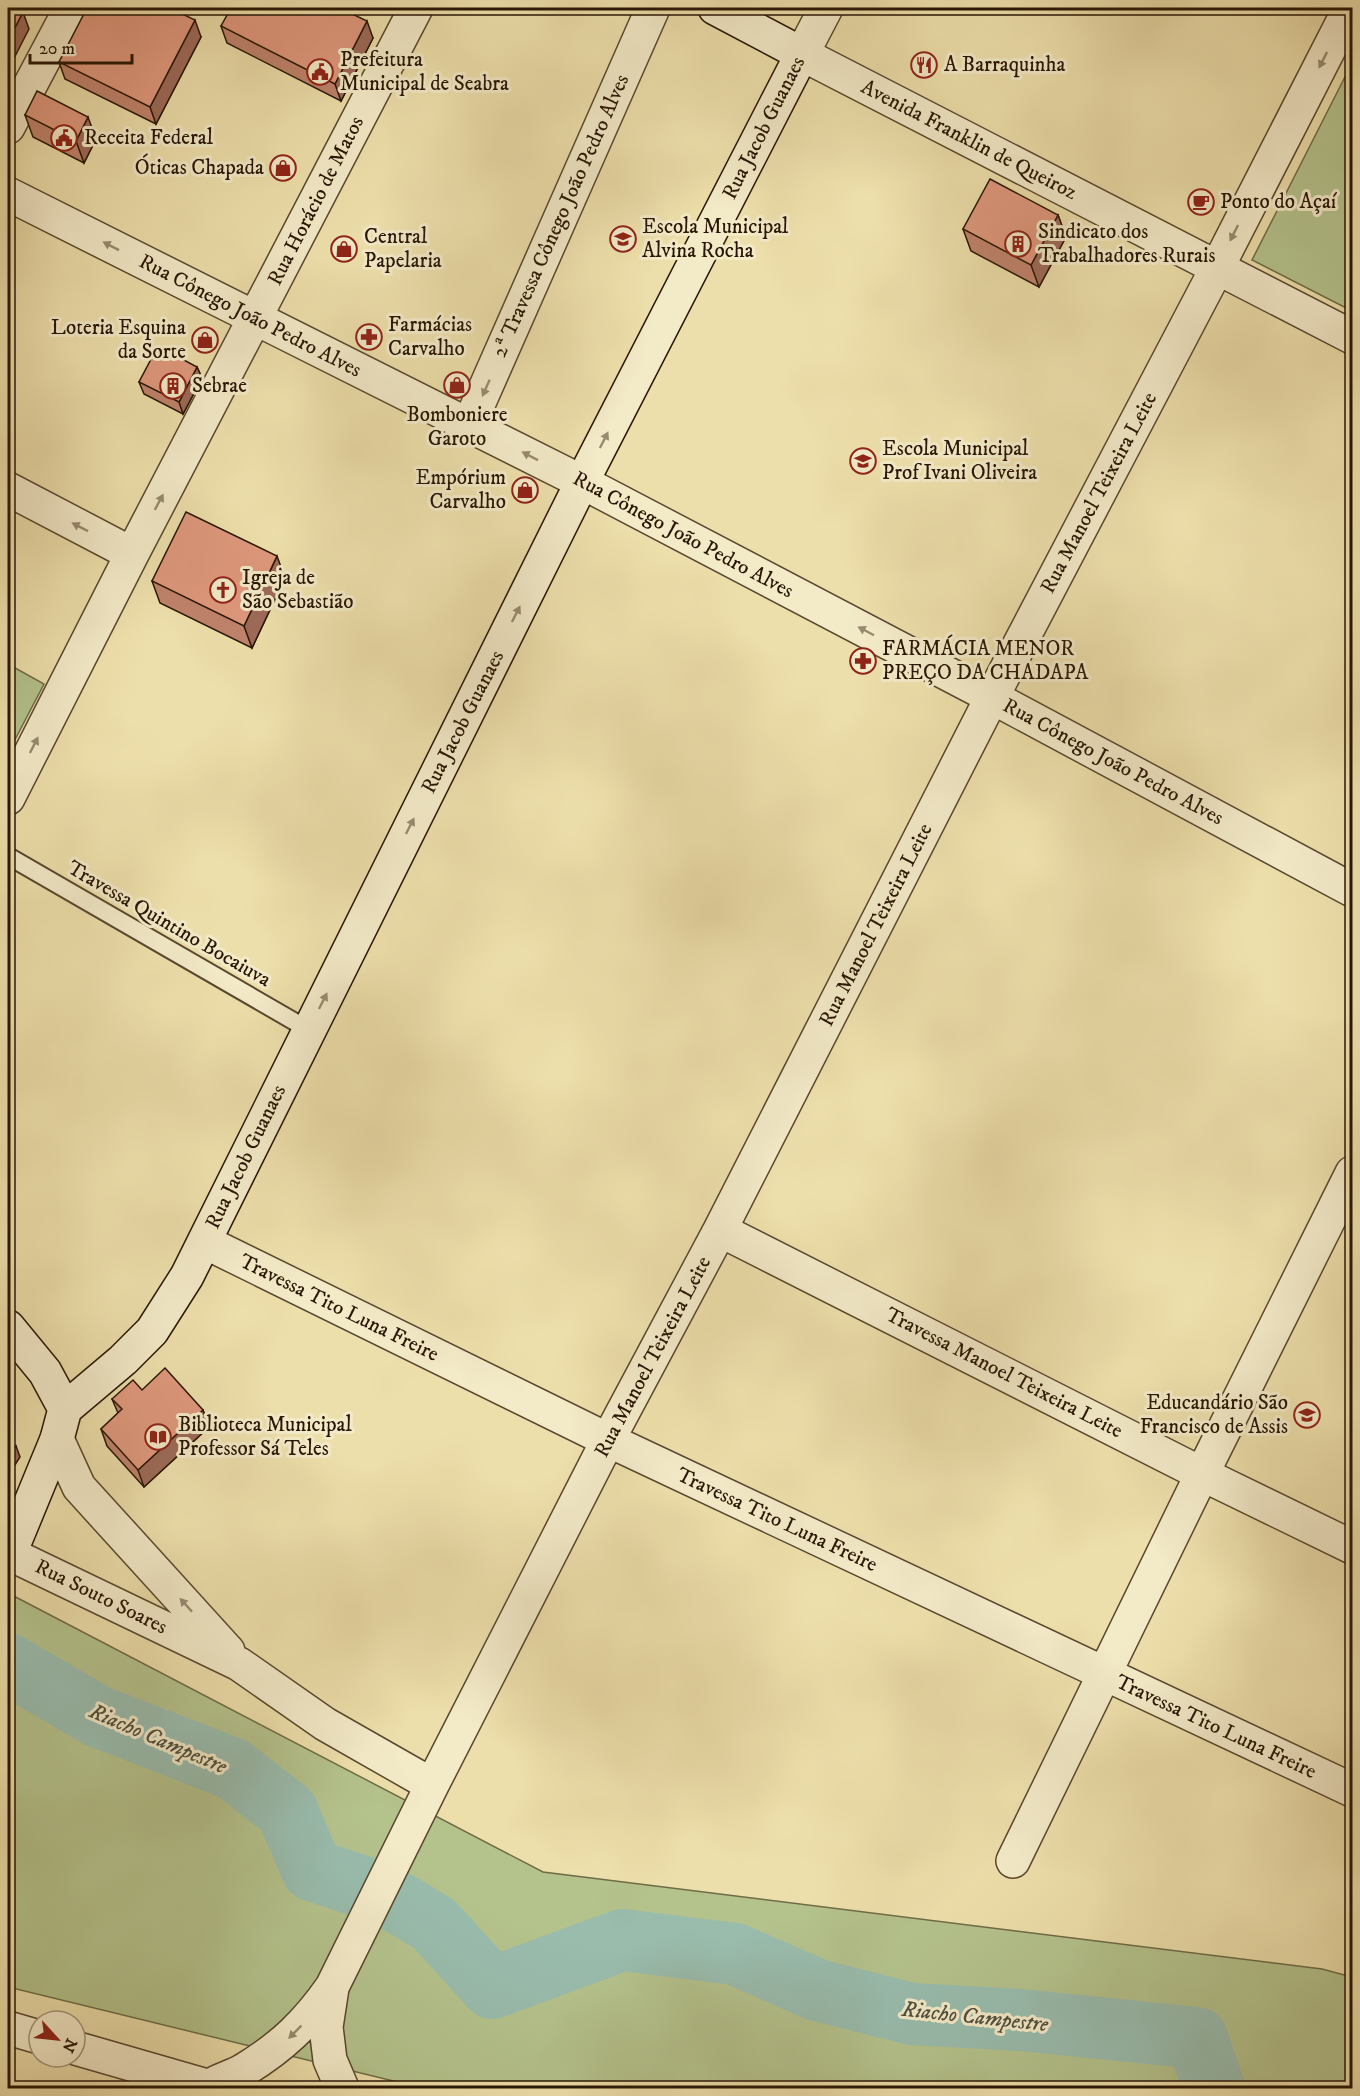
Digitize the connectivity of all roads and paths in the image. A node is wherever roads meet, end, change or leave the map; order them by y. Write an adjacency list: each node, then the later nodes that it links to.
1 (72, 8): 8 (street)
2 (416, 8): 11 (street, Rua Horácio de Matos)
3 (653, 8): 13 (street, 2ª Travessa Cônego João Pedro Alves, one-way to 13)
4 (715, 8): 7 (street, Avenida Franklin de Queiroz)
5 (826, 8): 7 (street, Rua Jacob Guanaes)
6 (1350, 8): 10 (street, Rua Manoel Teixeira Leite, one-way to 10)
7 (802, 54): 10 (street, Avenida Franklin de Queiroz); 14 (street, Rua Jacob Guanaes, one-way to 7)
8 (8, 127)
9 (8, 194): 11 (street, Rua Cônego João Pedro Alves, one-way to 9)
10 (1217, 268): 12 (street, Avenida Franklin de Queiroz); 17 (street, Rua Manoel Teixeira Leite)
11 (255, 319): 13 (street, Rua Cônego João Pedro Alves); 16 (street, Rua Horácio de Matos, one-way to 11)
12 (1353, 337)
13 (470, 425): 14 (street, Rua Cônego João Pedro Alves, one-way to 13)
14 (582, 482): 17 (street, Rua Cônego João Pedro Alves, one-way to 14); 21 (street, Rua Jacob Guanaes, one-way to 14)
15 (8, 489): 16 (street, one-way to 15)
16 (132, 554): 18 (street, Rua Horácio de Matos, one-way to 16)
17 (992, 697): 20 (street, Rua Cônego João Pedro Alves); 23 (street, Rua Manoel Teixeira Leite)
18 (8, 798)
19 (8, 856): 21 (lane, Travessa Quintino Bocaiuva)
20 (1353, 890)
21 (309, 1030): 24 (street, Rua Jacob Guanaes)
22 (1353, 1173): 30 (street)
23 (720, 1230): 29 (street, Rua Manoel Teixeira Leite); 30 (street, Travessa Manoel Teixeira Leite)
24 (205, 1242): 26 (street, Rua Jacob Guanaes); 29 (street, Travessa Tito Luna Freire)
25 (8, 1327): 27 (street, Rua Souto Soares)
26 (123, 1360): 27 (street); 28 (street, Rua Jacob Guanaes)
27 (45, 1372): 28 (street, Rua Souto Soares)
28 (61, 1424): 32 (street, Rua Souto Soares); 33 (street, Rua Souto Soares, one-way to 28)
29 (608, 1440): 34 (street, Travessa Tito Luna Freire); 35 (street, Rua Manoel Teixeira Leite)
30 (1202, 1474): 31 (street, Travessa Manoel Teixeira Leite); 34 (street)
31 (1353, 1546)
32 (8, 1555): 33 (street, Rua Souto Soares)
33 (239, 1664): 35 (street, Rua Souto Soares)
34 (1105, 1675): 36 (street, Travessa Tito Luna Freire); 37 (street)
35 (432, 1785): 38 (street, Rua Manoel Teixeira Leite)
36 (1353, 1790)
37 (1013, 1861)
38 (332, 1987): 42 (street, one-way to 42); 43 (street)
39 (8, 2028): 40 (street)
40 (27, 2034)
41 (87, 2052): 42 (street)
42 (210, 2088)
43 (342, 2088)

